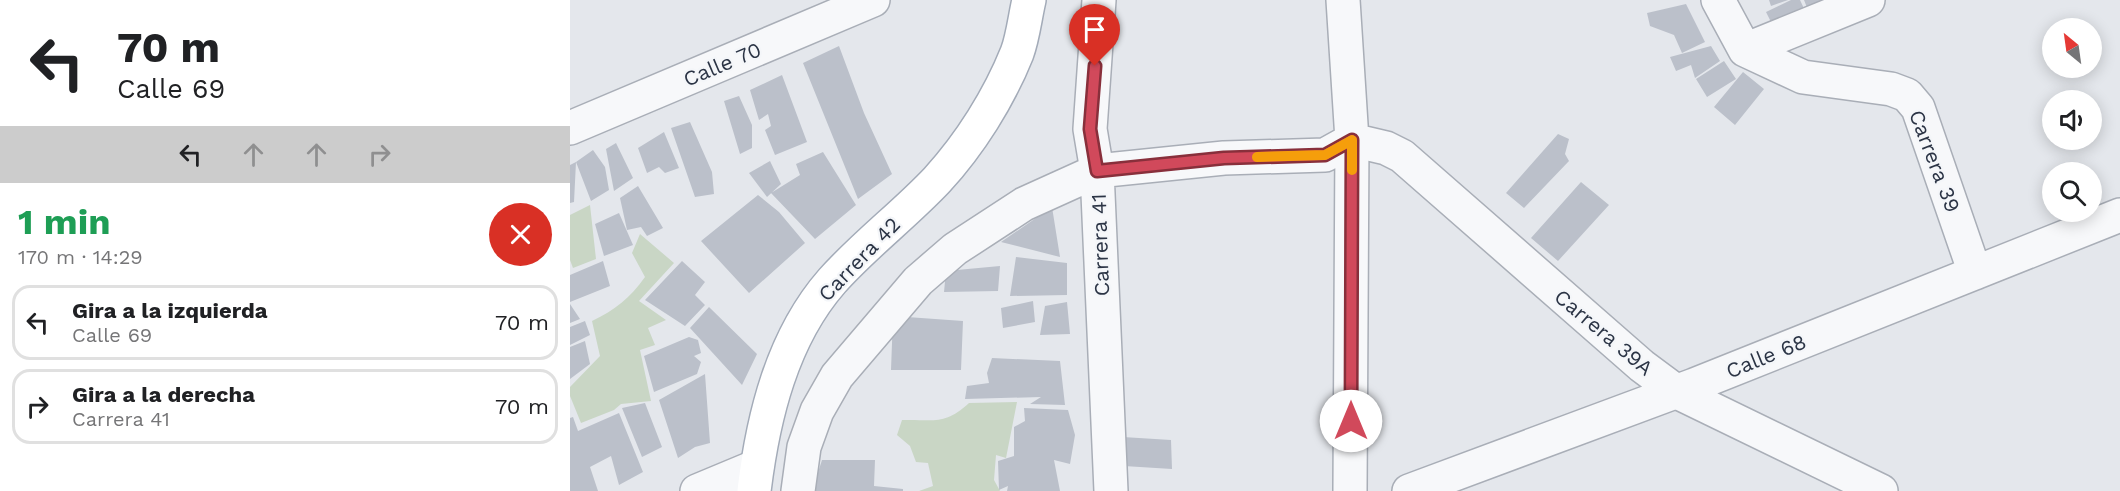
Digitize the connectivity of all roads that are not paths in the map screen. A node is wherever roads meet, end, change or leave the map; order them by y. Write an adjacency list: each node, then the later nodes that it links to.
1 (873, 0): 8 (street, Calle 70)
2 (1029, 0): 14 (main road, Carrera 42)
3 (1099, 0): 10 (street, Carrera 41)
4 (1343, 0): 9 (street)
5 (1718, 0): 7 (street)
6 (1868, 0): 7 (street)
7 (1745, 50): 12 (street, Carrera 39)
8 (570, 128)
9 (1352, 140): 10 (street); 13 (street, Carrera 39A); 18 (street)
10 (1097, 171): 16 (street); 17 (street, Carrera 41)
11 (2120, 214): 12 (street, Calle 68)
12 (1975, 273): 13 (street, Calle 68)
13 (1677, 392): 19 (street, Calle 68); 20 (street, Carrera 39A)
14 (755, 478): 15 (street)
15 (697, 491)
16 (798, 491)
17 (1111, 491)
18 (1350, 491)
19 (1408, 491)
20 (1881, 491)

